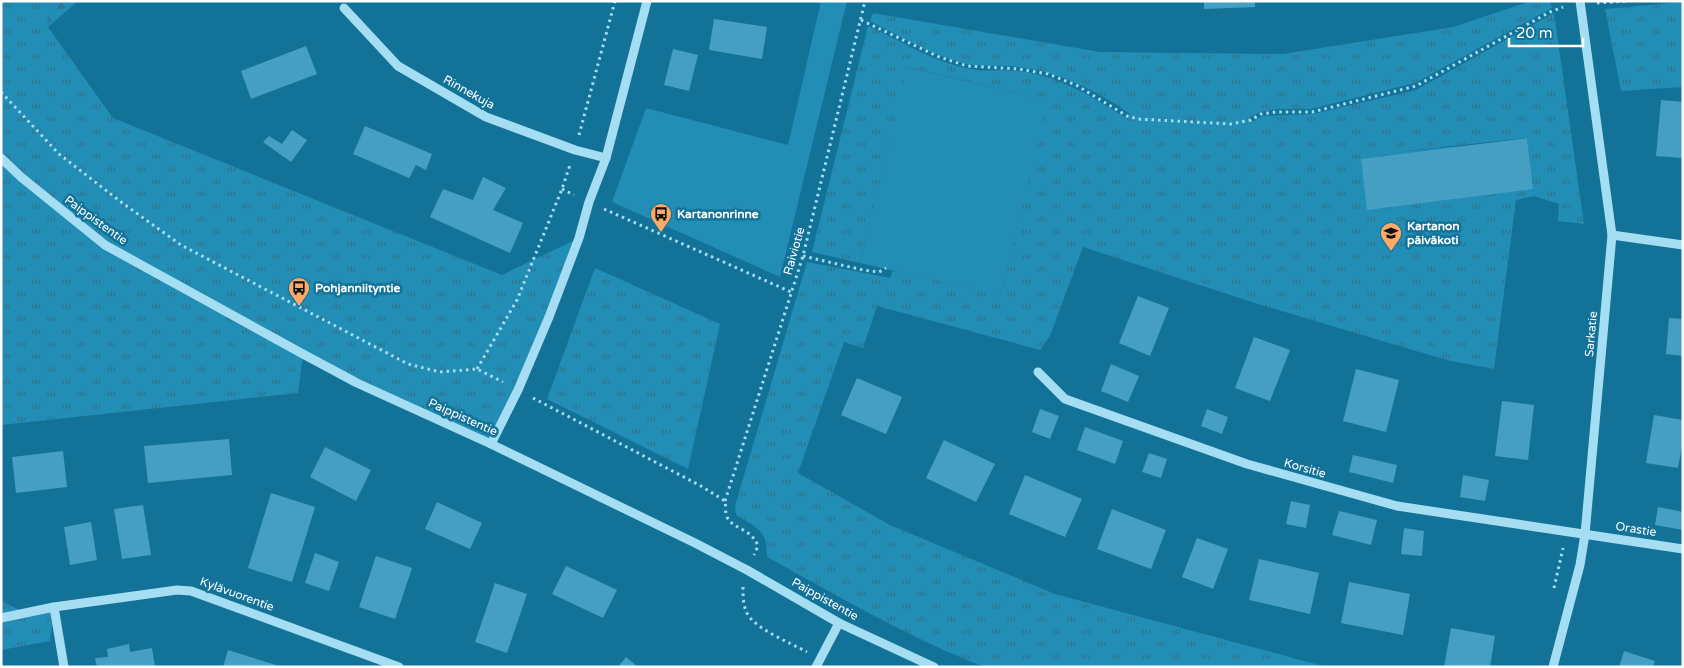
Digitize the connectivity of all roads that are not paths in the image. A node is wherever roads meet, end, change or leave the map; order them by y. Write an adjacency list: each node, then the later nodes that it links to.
1 (647, 1): 5 (street)
2 (1580, 2): 6 (street, Sarkatie)
3 (344, 8): 5 (street, Rinnekuja)
4 (1, 158): 9 (street, Paippistentie)
5 (606, 158): 9 (street)
6 (1612, 235): 7 (street); 10 (street, Sarkatie)
7 (1683, 245)
8 (1038, 372): 10 (street, Korsitie)
9 (491, 444): 14 (street, Paippistentie)
10 (1585, 534): 11 (street, Orastie); 19 (street, Sarkatie)
11 (1683, 550)
12 (54, 607): 13 (street, Kylävuorentie); 16 (street); 17 (street, Kylävuorentie)
13 (1, 618)
14 (840, 623): 15 (street); 18 (street, Paippistentie)
15 (819, 663)
16 (64, 667)
17 (398, 667)
18 (934, 667)
19 (1552, 667)

